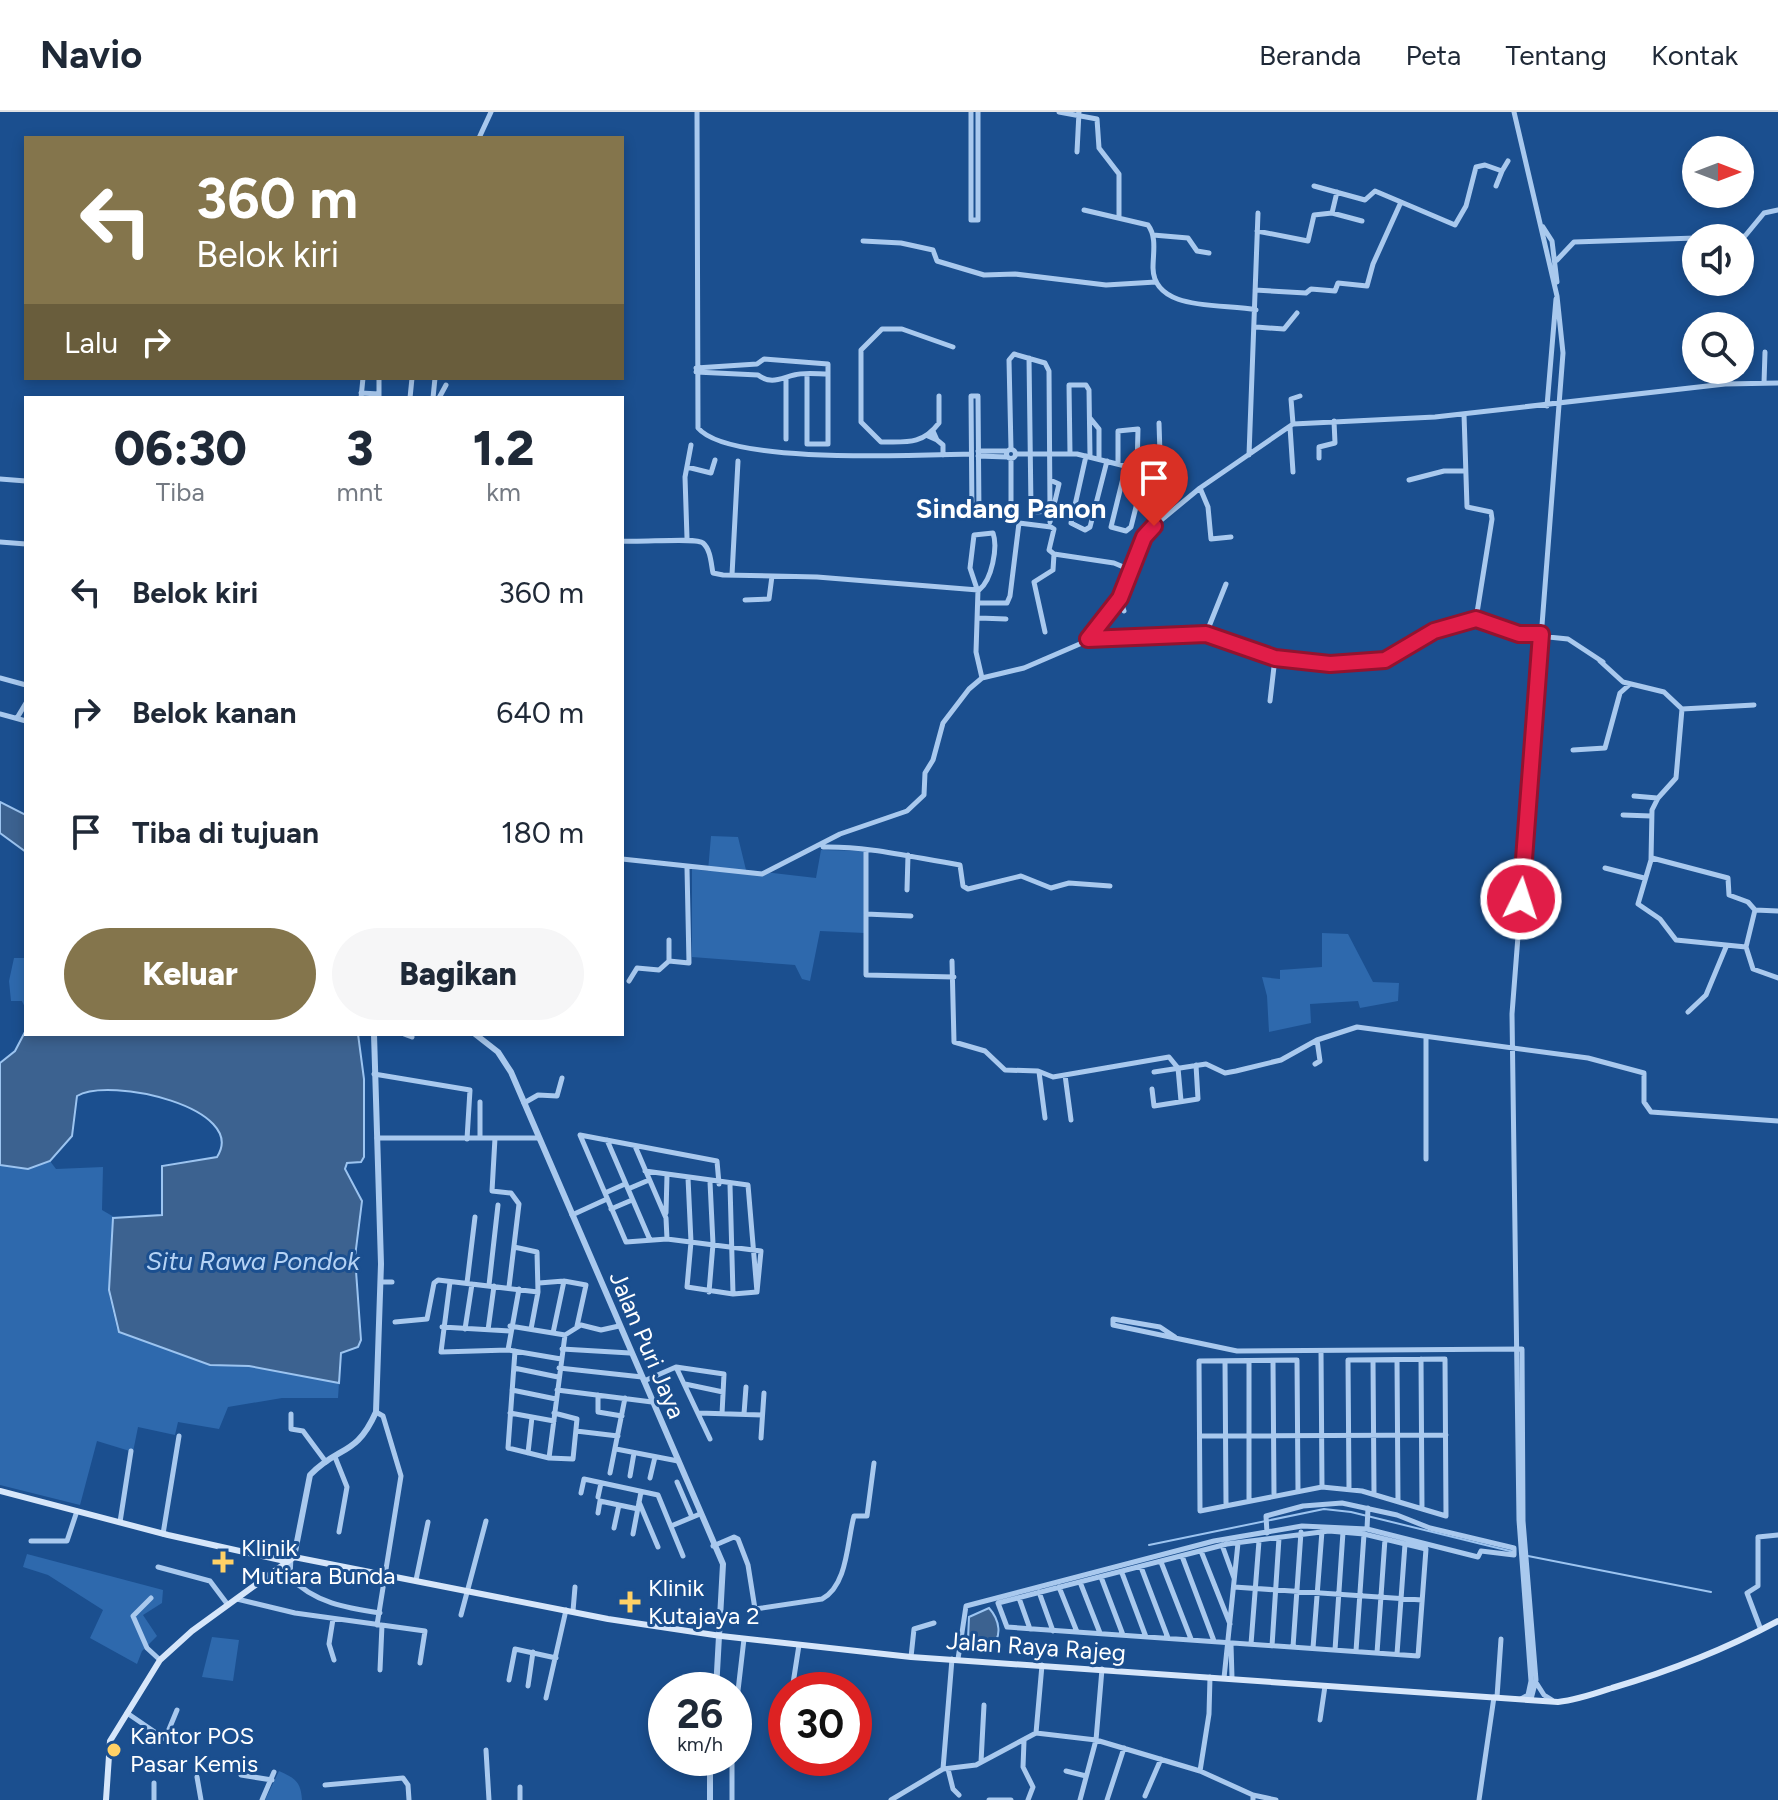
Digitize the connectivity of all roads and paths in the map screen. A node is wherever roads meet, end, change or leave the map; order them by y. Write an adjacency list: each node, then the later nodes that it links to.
1 (491, 112): 8 (street)
2 (697, 112): 41 (street)
3 (971, 112): 4 (street)
4 (978, 112)
5 (1059, 112): 7 (street)
6 (1514, 112): 22 (street)
7 (1079, 114): 9 (street); 20 (street)
8 (480, 136)
9 (1077, 152)
10 (1508, 161): 11 (street)
11 (1502, 171): 13 (street); 15 (street)
12 (1314, 186): 14 (street)
13 (1496, 186)
14 (1337, 192): 15 (street); 19 (street)
15 (1401, 202): 31 (street)
16 (1084, 210): 20 (street)
17 (1778, 210): 23 (street)
18 (1258, 213): 24 (street)
19 (1332, 213): 21 (street); 24 (street)
20 (1119, 216): 25 (street)
21 (1362, 221)
22 (1540, 222): 29 (street); 32 (street)
23 (1754, 225)
24 (1257, 230): 31 (street)
25 (1153, 235): 28 (street); 30 (street)
26 (1682, 238): 29 (street)
27 (863, 241): 30 (street)
28 (1209, 253)
29 (1556, 261): 32 (street)
30 (1156, 282): 33 (street)
31 (1255, 290): 33 (street)
32 (1557, 296): 56 (street); 57 (street)
33 (1256, 310): 35 (street)
34 (1297, 313): 35 (street)
35 (1256, 327): 75 (street)
36 (953, 347): 64 (street)
37 (1765, 352): 48 (street)
38 (1029, 358): 70 (street); 71 (street); 72 (street)
39 (757, 364): 40 (street); 42 (street); 44 (street)
40 (793, 364): 43 (street); 45 (street)
41 (696, 370): 42 (street); 74 (street)
42 (725, 370): 44 (street)
43 (828, 374): 46 (street); 46 (street)
44 (758, 375): 47 (street)
45 (793, 375): 46 (street); 47 (street)
46 (807, 375)
47 (786, 380): 65 (street)
48 (1764, 383): 49 (street); 56 (street)
49 (1778, 383)
50 (446, 385): 53 (street)
51 (363, 395): 52 (street)
52 (378, 395)
53 (438, 396)
54 (939, 396): 63 (street)
55 (1300, 396): 62 (street)
56 (1560, 405): 57 (street); 119 (street)
57 (1547, 406): 58 (street)
58 (1464, 414): 60 (street); 89 (street)
59 (1089, 418): 73 (street); 76 (street); 78 (street)
60 (1334, 421): 62 (street); 77 (street)
61 (1159, 423): 79 (street)
62 (1292, 425): 75 (street); 90 (street)
63 (933, 431): 64 (street); 66 (street)
64 (927, 436): 66 (street)
65 (786, 439)
66 (937, 440): 74 (street)
67 (691, 445): 86 (street)
68 (971, 454): 69 (street); 74 (street); 94 (street)
69 (978, 454): 70 (street); 94 (street)
70 (1010, 454): 71 (street); 96 (street)
71 (1031, 454): 72 (street); 97 (street)
72 (1050, 454): 73 (street); 97 (street)
73 (1070, 454): 76 (street)
74 (943, 455)
75 (1249, 455): 95 (street)
76 (1088, 456): 78 (street); 82 (street)
77 (1319, 458)
78 (1099, 459): 82 (street)
79 (1148, 459): 83 (street); 88 (street)
80 (715, 460): 86 (street)
81 (738, 461): 106 (street)
82 (1107, 461): 84 (street)
83 (1139, 461): 84 (street); 87 (street)
84 (1118, 464): 85 (street)
85 (1126, 466): 87 (street); 88 (street)
86 (687, 467): 100 (street)
87 (1137, 469): 88 (street)
88 (1145, 471)
89 (1465, 471): 92 (street); 116 (street)
90 (1293, 472)
91 (0, 479): 93 (street)
92 (1409, 480)
93 (24, 481)
94 (975, 486): 94 (street)
95 (1200, 488): 99 (street); 105 (street)
96 (1011, 511)
97 (1051, 511): 98 (street)
98 (1050, 522)
99 (1231, 537)
100 (687, 538): 101 (street); 106 (street)
101 (624, 541)
102 (0, 542): 103 (street)
103 (24, 544)
104 (1054, 554): 105 (street); 112 (street); 117 (street)
105 (1133, 571): 110 (street)
106 (732, 575): 107 (street)
107 (772, 576): 109 (street); 111 (street)
108 (1226, 584): 118 (street)
109 (978, 590): 109 (street); 112 (street)
110 (1120, 598): 113 (street); 120 (street)
111 (745, 600)
112 (980, 603): 114 (street)
113 (1124, 611)
114 (979, 618): 115 (street); 123 (street)
115 (1006, 619)
116 (1476, 619): 119 (street); 121 (street)
117 (1045, 632)
118 (1206, 634): 120 (street); 121 (street)
119 (1541, 634): 125 (street); 165 (street)
120 (1088, 639): 123 (street)
121 (1275, 658): 126 (street)
122 (0, 678): 124 (street)
123 (982, 678): 138 (street)
124 (24, 684)
125 (1630, 685): 129 (street); 133 (street)
126 (1270, 701)
127 (1754, 705): 129 (street)
128 (24, 706): 131 (street)
129 (1682, 709): 135 (street)
130 (0, 714): 131 (street)
131 (17, 718): 132 (street)
132 (24, 720)
133 (1573, 750)
134 (1634, 796): 135 (street)
135 (1658, 798): 137 (street)
136 (1623, 815): 137 (street)
137 (1651, 816): 141 (street)
138 (819, 847): 139 (street); 143 (street)
139 (866, 850): 140 (street); 150 (street)
140 (908, 855): 146 (street); 147 (street)
141 (1652, 858): 145 (street); 148 (street)
142 (624, 859): 143 (street)
143 (687, 868): 155 (street)
144 (1605, 868): 145 (street)
145 (1644, 878): 153 (street)
146 (1110, 886)
147 (907, 890)
148 (1755, 910): 149 (street); 154 (street)
149 (1778, 911)
150 (866, 914): 151 (street); 157 (street)
151 (911, 916)
152 (669, 940): 155 (street)
153 (1726, 947): 154 (street); 160 (street)
154 (1746, 947): 158 (street)
155 (669, 961): 159 (street)
156 (952, 961): 157 (street)
157 (954, 977): 170 (street)
158 (1778, 978)
159 (629, 981)
160 (1688, 1012)
161 (374, 1036): 169 (street)
162 (484, 1037): 177 (street, Jalan Puri Jaya)
163 (1426, 1037): 164 (street); 165 (street); 188 (street)
164 (1317, 1040): 166 (street); 167 (street)
165 (1511, 1050): 180 (street); 235 (street)
166 (1315, 1064)
167 (1196, 1065): 168 (street); 175 (street)
168 (1178, 1068): 171 (street); 172 (street); 175 (street)
169 (373, 1071): 181 (street); 185 (street)
170 (1038, 1071): 172 (street); 178 (street)
171 (1154, 1072)
172 (1065, 1075): 179 (street)
173 (562, 1078): 177 (street)
174 (1152, 1089): 175 (street)
175 (1181, 1101)
176 (480, 1102): 182 (street)
177 (524, 1103): 184 (street, Jalan Puri Jaya)
178 (1045, 1118)
179 (1071, 1120)
180 (1778, 1121)
181 (377, 1138): 185 (street); 212 (street)
182 (480, 1138): 183 (street); 185 (street)
183 (495, 1138): 184 (street); 208 (street)
184 (539, 1138): 201 (street, Jalan Puri Jaya)
185 (467, 1139)
186 (607, 1140): 187 (street); 196 (street); 197 (street)
187 (634, 1145): 189 (street); 194 (street)
188 (1426, 1159)
189 (645, 1171): 190 (street); 192 (street)
190 (667, 1174): 191 (street); 203 (street)
191 (688, 1178): 193 (street); 206 (street)
192 (649, 1180): 196 (street); 203 (street)
193 (710, 1182): 194 (street); 207 (street)
194 (719, 1184): 195 (street)
195 (730, 1185): 209 (street); 210 (street)
196 (626, 1187): 197 (street); 198 (street)
197 (606, 1196): 200 (street); 201 (street)
198 (632, 1200): 200 (street); 205 (street)
199 (498, 1205): 217 (street)
200 (611, 1209): 205 (street)
201 (575, 1213): 226 (street, Jalan Puri Jaya)
202 (475, 1217): 216 (street)
203 (666, 1218): 204 (street)
204 (667, 1239): 205 (street); 206 (street)
205 (650, 1240)
206 (691, 1242): 207 (street); 221 (street)
207 (713, 1244): 209 (street); 221 (street)
208 (514, 1247): 215 (street); 218 (street)
209 (734, 1247): 210 (street); 222 (street)
210 (753, 1250): 222 (street)
211 (564, 1281): 215 (street); 225 (street); 232 (street)
212 (381, 1282): 213 (street); 261 (street)
213 (392, 1282)
214 (450, 1282): 216 (street); 223 (street); 227 (street)
215 (538, 1283): 220 (street)
216 (470, 1284): 217 (street); 229 (street)
217 (492, 1286): 218 (street); 231 (street)
218 (509, 1287): 219 (street)
219 (519, 1289): 220 (street); 228 (street)
220 (538, 1292): 230 (street)
221 (709, 1292): 222 (street)
222 (733, 1294)
223 (395, 1322)
224 (1113, 1322): 237 (street)
225 (577, 1326): 226 (street); 233 (street)
226 (619, 1326): 238 (street, Jalan Puri Jaya)
227 (442, 1327): 229 (street); 236 (street)
228 (510, 1328): 230 (street); 231 (street); 236 (street)
229 (465, 1329): 231 (street)
230 (531, 1329): 232 (street)
231 (488, 1330)
232 (553, 1333): 233 (street)
233 (565, 1335): 234 (street)
234 (562, 1349): 238 (street); 239 (street)
235 (1515, 1349): 237 (street); 422 (street); 427 (street)
236 (512, 1350): 239 (street); 247 (street)
237 (1321, 1351): 284 (street)
238 (630, 1353): 250 (street, Jalan Puri Jaya)
239 (561, 1359): 248 (street)
240 (1421, 1359): 242 (street); 275 (street); 276 (street)
241 (1373, 1360): 242 (street); 273 (street); 285 (street)
242 (1397, 1360): 274 (street)
243 (1225, 1361): 244 (street); 279 (street); 280 (street)
244 (1249, 1361): 245 (street); 281 (street)
245 (1273, 1361): 282 (street); 283 (street)
246 (676, 1367): 250 (street); 251 (street); 255 (street)
247 (514, 1368): 249 (street); 253 (street)
248 (559, 1368): 249 (street); 250 (street)
249 (558, 1377): 254 (street)
250 (645, 1379): 260 (street, Jalan Puri Jaya)
251 (685, 1384): 255 (street); 264 (street)
252 (746, 1387): 267 (street)
253 (512, 1390): 259 (street); 262 (street)
254 (557, 1390): 257 (street); 259 (street)
255 (723, 1392): 266 (street)
256 (764, 1393): 268 (street)
257 (598, 1395): 258 (street); 269 (street)
258 (625, 1398): 260 (street); 269 (street)
259 (556, 1399): 263 (street)
260 (652, 1402): 295 (street, Jalan Puri Jaya)
261 (376, 1412): 292 (street); 353 (street)
262 (510, 1413): 270 (street); 290 (street)
263 (554, 1413): 271 (street); 272 (street)
264 (699, 1413): 266 (street); 287 (street)
265 (291, 1414): 296 (street)
266 (722, 1414): 267 (street)
267 (744, 1414): 268 (street)
268 (762, 1415): 286 (street)
269 (622, 1416): 278 (street)
270 (532, 1417): 271 (street); 290 (street)
271 (554, 1421): 294 (street)
272 (576, 1431): 278 (street); 294 (street)
273 (1373, 1435): 274 (street); 285 (street); 309 (street)
274 (1397, 1435): 275 (street); 313 (street)
275 (1422, 1435): 276 (street); 317 (street)
276 (1446, 1435): 317 (street)
277 (179, 1436): 334 (street)
278 (618, 1436): 288 (street)
279 (1200, 1436): 280 (street); 314 (street)
280 (1225, 1436): 281 (street); 314 (street)
281 (1249, 1436): 282 (street); 312 (street)
282 (1273, 1436): 283 (street); 310 (street)
283 (1298, 1436): 284 (street); 306 (street)
284 (1322, 1436): 285 (street); 303 (street)
285 (1348, 1436): 304 (street)
286 (761, 1438)
287 (710, 1439)
288 (616, 1449): 291 (street); 298 (street)
289 (131, 1451): 323 (street)
290 (528, 1453): 294 (street)
291 (634, 1453): 293 (street); 299 (street)
292 (335, 1457): 296 (street); 329 (street)
293 (655, 1457): 295 (street); 300 (street)
294 (549, 1458)
295 (678, 1461): 321 (street, Jalan Puri Jaya)
296 (326, 1462): 348 (street)
297 (874, 1463): 341 (street)
298 (610, 1473)
299 (630, 1476)
300 (650, 1478)
301 (677, 1482): 321 (street)
302 (601, 1483): 307 (street); 308 (street); 311 (street)
303 (1322, 1487): 304 (street); 306 (street)
304 (1349, 1489): 309 (street)
305 (0, 1491): 318 (main road, Jalan Raya Rajeg)
306 (1298, 1491): 310 (street)
307 (641, 1492): 316 (street); 325 (street)
308 (581, 1493)
309 (1374, 1494): 313 (street)
310 (1274, 1496): 312 (street)
311 (598, 1497)
312 (1249, 1500): 314 (street)
313 (1398, 1502): 317 (street)
314 (1226, 1504)
315 (619, 1505): 316 (street); 319 (street); 326 (street)
316 (638, 1506): 330 (street); 330 (street)
317 (1422, 1509)
318 (77, 1511): 323 (main road, Jalan Raya Rajeg); 338 (street)
319 (598, 1513)
320 (1368, 1513): 328 (street); 328 (street); 333 (street)
321 (696, 1516): 325 (street); 341 (street, Jalan Puri Jaya)
322 (486, 1521): 361 (street)
323 (120, 1522): 334 (main road, Jalan Raya Rajeg)
324 (428, 1522): 355 (street)
325 (671, 1526): 346 (street)
326 (614, 1528)
327 (1322, 1531): 331 (street); 332 (street); 365 (street)
328 (1366, 1531): 332 (street); 333 (street); 337 (street); 367 (street)
329 (339, 1532)
330 (651, 1532): 344 (street)
331 (1301, 1532): 336 (street); 363 (street)
332 (1343, 1532): 366 (street)
333 (1267, 1533): 409 (street)
334 (163, 1534): 348 (main road, Jalan Raya Rajeg)
335 (1778, 1535): 384 (street)
336 (1279, 1538): 339 (street); 362 (street)
337 (1385, 1539): 342 (street); 368 (street)
338 (31, 1541)
339 (1259, 1541): 340 (street); 360 (street)
340 (1238, 1543): 343 (street); 357 (street)
341 (717, 1544): 389 (street, Jalan Puri Jaya)
342 (1405, 1544): 371 (street); 373 (street)
343 (1222, 1545): 345 (street); 357 (street)
344 (658, 1547)
345 (1201, 1551): 347 (street); 382 (street)
346 (683, 1556)
347 (1182, 1556): 349 (street); 395 (street)
348 (290, 1558): 353 (main road, Jalan Raya Rajeg); 372 (main road); 376 (street)
349 (1161, 1562): 351 (street); 394 (street)
350 (158, 1567): 374 (street)
351 (1141, 1567): 352 (street); 392 (street)
352 (1122, 1573): 354 (street); 390 (street)
353 (388, 1574): 355 (main road, Jalan Raya Rajeg); 376 (street)
354 (1101, 1577): 356 (street); 388 (street)
355 (416, 1580): 361 (main road, Jalan Raya Rajeg)
356 (1080, 1582): 359 (street); 387 (street)
357 (1235, 1583): 360 (street); 382 (street)
358 (575, 1587): 375 (street)
359 (1059, 1587): 364 (street); 386 (street)
360 (1256, 1588): 362 (street); 397 (street)
361 (467, 1589): 375 (main road, Jalan Raya Rajeg); 377 (street)
362 (1276, 1590): 363 (street); 399 (street)
363 (1297, 1591): 365 (street); 400 (street)
364 (1039, 1592): 370 (street); 385 (street)
365 (1318, 1593): 366 (street); 401 (street)
366 (1339, 1594): 367 (street); 402 (street)
367 (1360, 1596): 368 (street); 403 (street)
368 (1381, 1597): 371 (street); 405 (street)
369 (151, 1598): 410 (street)
370 (1019, 1598): 383 (street); 383 (street)
371 (1401, 1598): 373 (street); 406 (street)
372 (237, 1599): 374 (main road); 378 (street)
373 (1422, 1600): 406 (street)
374 (228, 1605): 410 (main road)
375 (569, 1611): 389 (main road, Jalan Raya Rajeg); 408 (street)
376 (380, 1613): 381 (street)
377 (461, 1615)
378 (333, 1619): 381 (street); 411 (street)
379 (1778, 1621): 384 (main road, Jalan Raya Rajeg)
380 (934, 1623): 407 (street)
381 (380, 1625): 412 (street); 415 (street)
382 (1231, 1628): 396 (street)
383 (1030, 1629): 385 (street)
384 (1761, 1630): 429 (main road, Jalan Raya Rajeg)
385 (1053, 1631): 386 (street)
386 (1077, 1632): 387 (street)
387 (1100, 1634): 388 (street)
388 (1123, 1635): 390 (street)
389 (726, 1636): 391 (main road, Jalan Raya Rajeg); 416 (street, Jalan Puri Jaya)
390 (1146, 1637): 392 (street)
391 (742, 1638): 398 (main road, Jalan Raya Rajeg); 417 (street)
392 (1168, 1638): 394 (street)
393 (1501, 1639): 425 (street)
394 (1191, 1640): 395 (street)
395 (1214, 1642): 396 (street)
396 (1230, 1643): 397 (street); 420 (street)
397 (1251, 1644): 399 (street)
398 (799, 1645): 407 (main road, Jalan Raya Rajeg); 418 (street)
399 (1272, 1646): 400 (street)
400 (1293, 1647): 401 (street)
401 (1313, 1648): 402 (street)
402 (1335, 1650): 403 (street)
403 (1356, 1651): 405 (street)
404 (533, 1652): 408 (street); 421 (street); 423 (street)
405 (1377, 1653): 406 (street)
406 (1397, 1654)
407 (911, 1657): 409 (main road, Jalan Raya Rajeg)
408 (556, 1658): 426 (street)
409 (955, 1659): 413 (main road, Jalan Raya Rajeg); 441 (street)
410 (160, 1660): 432 (main road)
411 (334, 1660)
412 (420, 1663)
413 (1042, 1665): 414 (main road, Jalan Raya Rajeg); 434 (street)
414 (1102, 1669): 419 (main road, Jalan Raya Rajeg); 436 (street)
415 (380, 1670)
416 (719, 1672)
417 (739, 1672)
418 (795, 1672)
419 (1210, 1677): 420 (main road, Jalan Raya Rajeg); 443 (street)
420 (1228, 1678): 424 (main road, Jalan Raya Rajeg)
421 (509, 1680)
422 (1536, 1680): 428 (street); 429 (street)
423 (528, 1686)
424 (1325, 1686): 425 (main road, Jalan Raya Rajeg); 433 (street)
425 (1496, 1697): 427 (main road, Jalan Raya Rajeg); 474 (street)
426 (546, 1698)
427 (1521, 1699): 428 (main road, Jalan Raya Rajeg)
428 (1531, 1699): 429 (main road, Jalan Raya Rajeg)
429 (1552, 1700)
430 (984, 1705): 440 (street)
431 (177, 1710): 432 (street)
432 (127, 1713): 458 (main road)
433 (1320, 1720)
434 (1036, 1733): 435 (street); 436 (street)
435 (1024, 1740): 440 (street); 470 (street)
436 (1096, 1740): 437 (street); 448 (street)
437 (1124, 1748): 439 (street); 472 (street)
438 (486, 1750): 463 (street)
439 (1161, 1759): 443 (street); 455 (street)
440 (981, 1762): 441 (street)
441 (945, 1769): 454 (street); 457 (street)
442 (1066, 1771): 448 (street)
443 (1200, 1771): 456 (street)
444 (274, 1772): 450 (street)
445 (241, 1775): 450 (street)
446 (710, 1776): 465 (street)
447 (732, 1776): 466 (street)
448 (1086, 1776): 471 (street)
449 (197, 1777): 460 (street)
450 (272, 1780): 461 (street)
451 (154, 1783): 459 (street)
452 (325, 1785): 462 (street)
453 (520, 1787): 464 (street)
454 (959, 1795)
455 (1145, 1796)
456 (1253, 1797): 473 (street)
457 (900, 1798): 467 (street)
458 (106, 1800)
459 (154, 1800)
460 (201, 1800)
461 (262, 1800)
462 (409, 1800)
463 (489, 1800)
464 (520, 1800)
465 (710, 1800)
466 (732, 1800)
467 (891, 1800)
468 (989, 1800): 469 (street)
469 (1011, 1800)
470 (1028, 1800)
471 (1080, 1800)
472 (1107, 1800)
473 (1276, 1800)
474 (1479, 1800)

